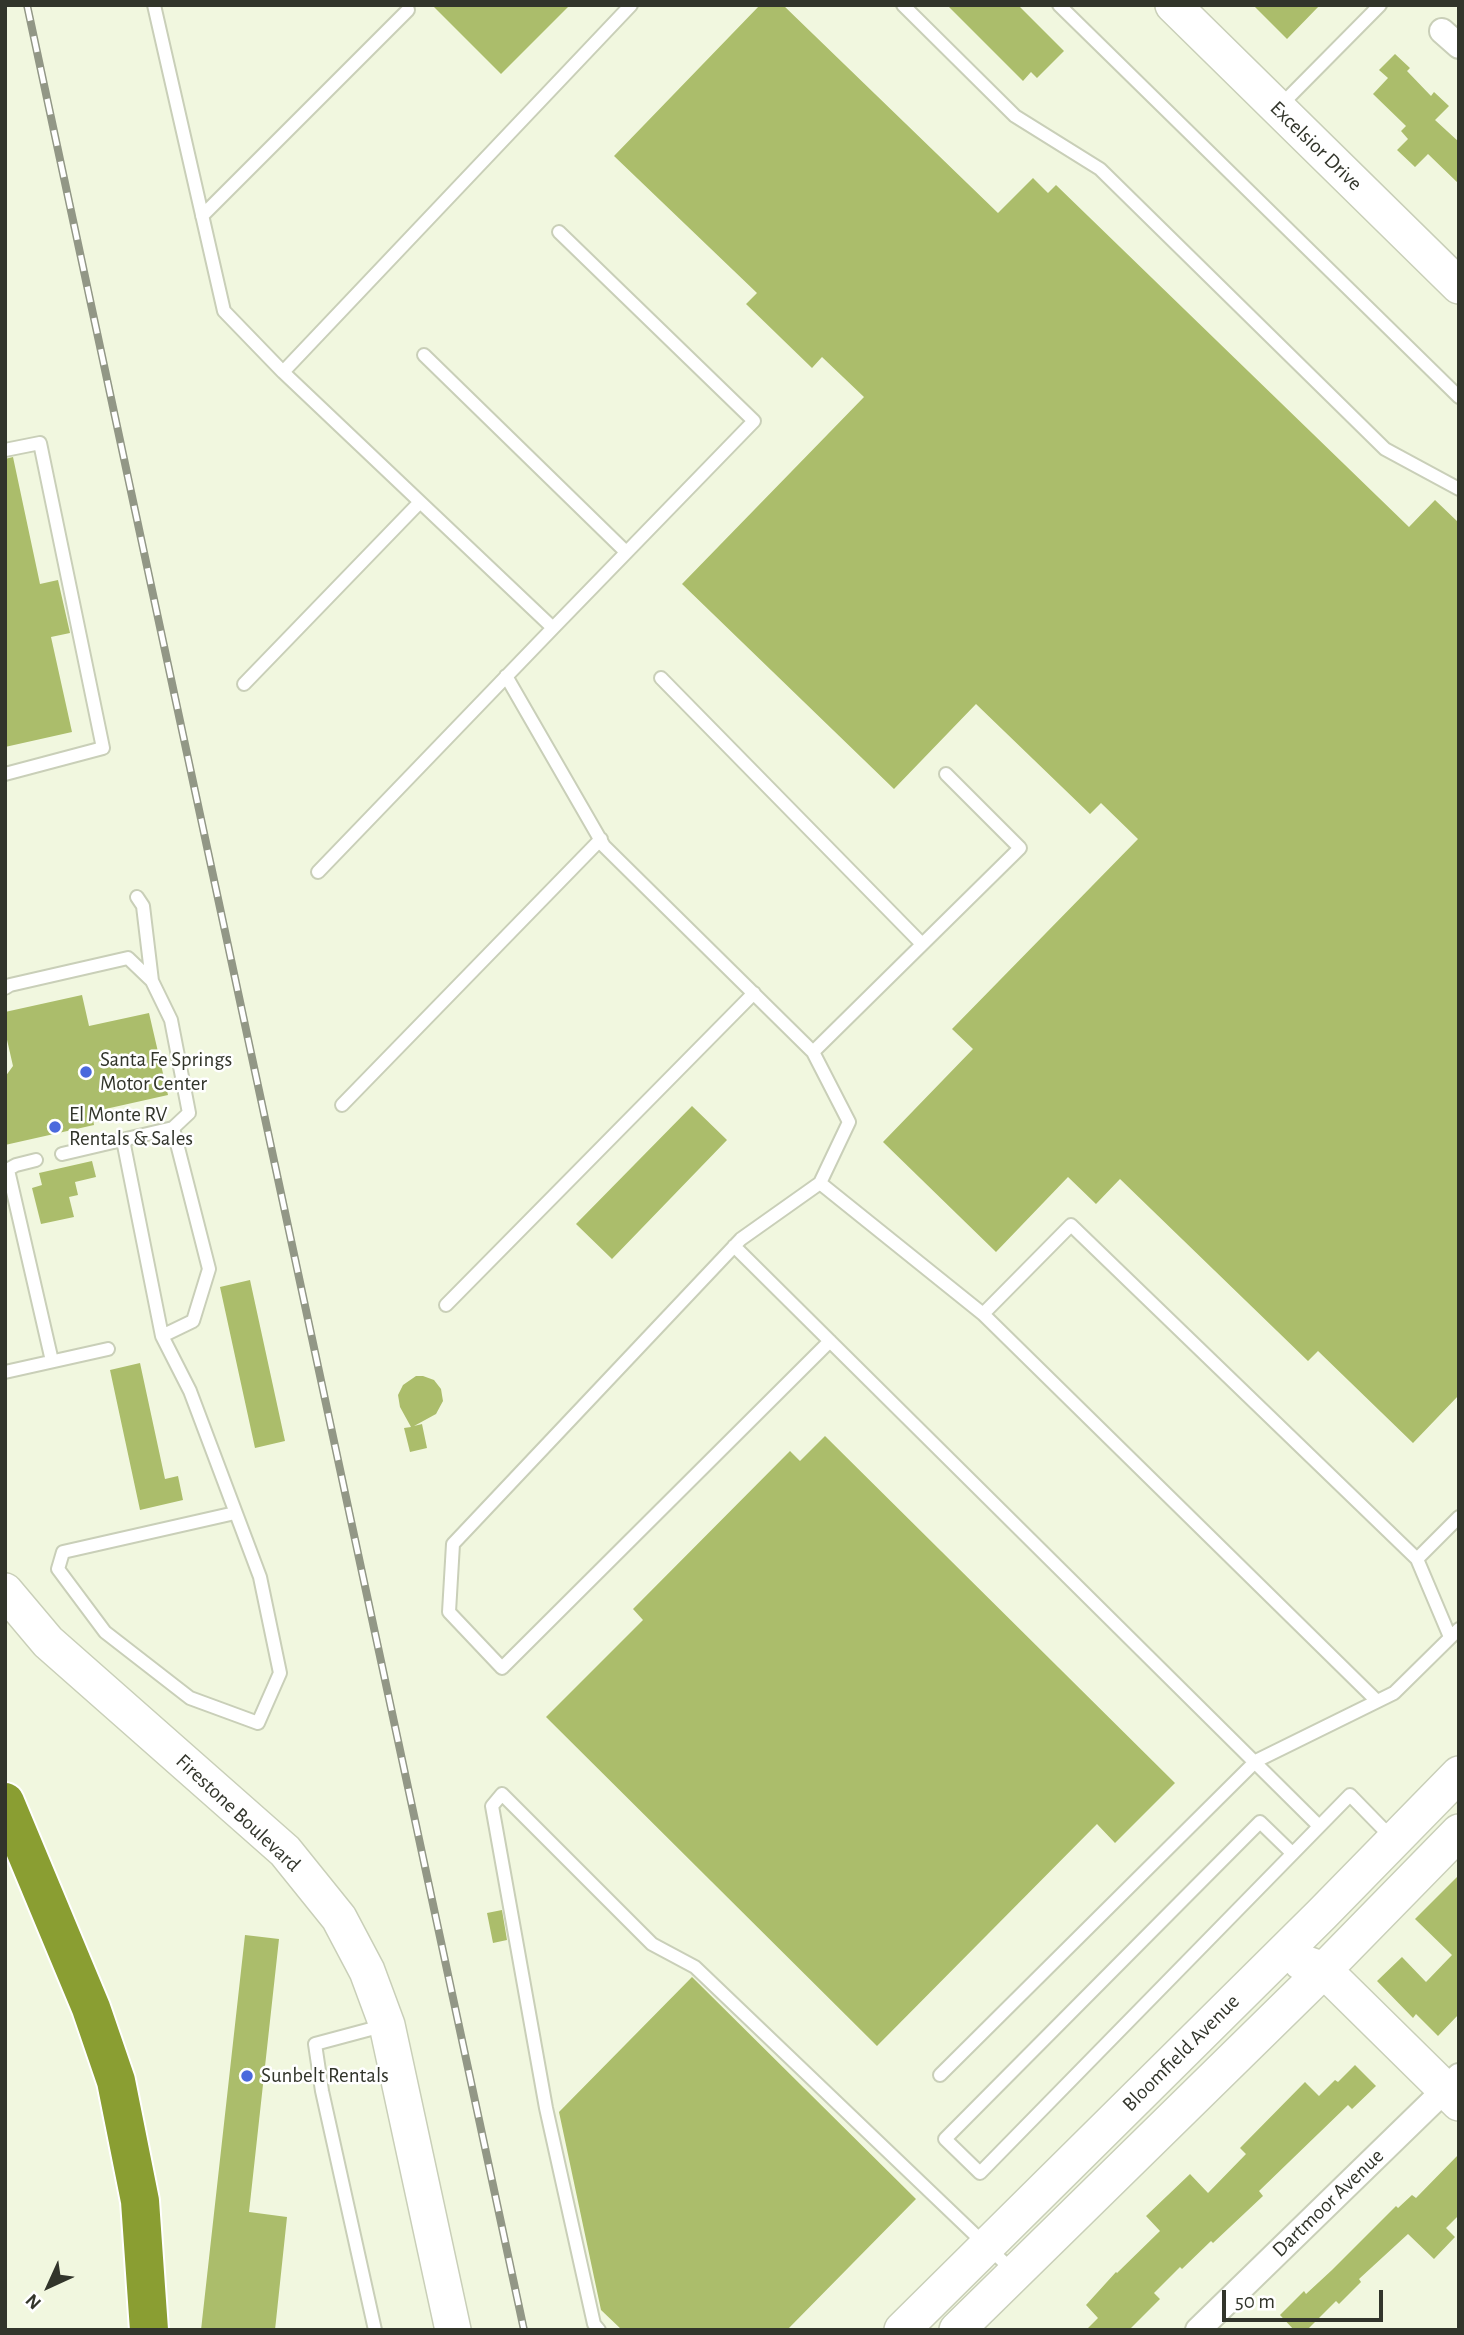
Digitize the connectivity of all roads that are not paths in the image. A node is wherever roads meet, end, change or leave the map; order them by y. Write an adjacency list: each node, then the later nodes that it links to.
1 (154, 5): 9 (lane)
2 (631, 5): 13 (lane)
3 (903, 5): 16 (lane)
4 (1059, 5): 14 (lane)
5 (1173, 5): 8 (main road, Excelsior Drive)
6 (1380, 5): 8 (lane)
7 (408, 10): 9 (lane)
8 (1278, 109): 11 (main road, Excelsior Drive)
9 (202, 216): 13 (lane)
10 (559, 232): 18 (lane)
11 (1459, 286)
12 (424, 355): 18 (lane)
13 (283, 372): 17 (lane)
14 (1459, 397)
15 (5, 450): 23 (lane)
16 (1459, 489)
17 (420, 502): 19 (lane); 22 (lane)
18 (626, 552): 19 (lane)
19 (553, 628): 20 (lane)
20 (506, 676): 25 (lane); 26 (lane)
21 (661, 678): 28 (lane)
22 (244, 684)
23 (5, 774)
24 (946, 774): 28 (lane)
25 (601, 839): 31 (lane); 33 (lane)
26 (318, 872)
27 (137, 897): 29 (lane)
28 (922, 944): 32 (lane)
29 (152, 981): 30 (lane); 34 (lane)
30 (5, 988)
31 (754, 993): 32 (lane); 41 (lane)
32 (813, 1052): 39 (lane)
33 (342, 1105)
34 (173, 1128): 35 (lane); 43 (lane)
35 (123, 1140): 36 (lane); 43 (lane)
36 (62, 1154)
37 (36, 1160): 38 (lane)
38 (7, 1171): 46 (lane)
39 (820, 1183): 40 (lane); 42 (lane)
40 (734, 1246): 44 (lane); 44 (lane)
41 (446, 1305)
42 (983, 1314): 50 (lane); 53 (lane)
43 (162, 1336): 48 (lane)
44 (830, 1341): 54 (lane)
45 (108, 1349): 46 (lane)
46 (52, 1361): 47 (lane)
47 (5, 1372)
48 (235, 1513): 48 (lane)
49 (1459, 1517): 50 (lane)
50 (1417, 1559): 52 (lane)
51 (5, 1591): 65 (main road, Firestone Boulevard)
52 (1454, 1633): 53 (lane)
53 (1377, 1701): 54 (lane)
54 (1256, 1761): 57 (lane); 66 (lane)
55 (1459, 1774): 58 (main road, Bloomfield Avenue)
56 (5, 1802): 70 (highway)
57 (1319, 1826): 58 (lane); 60 (lane)
58 (1393, 1839): 59 (main road); 61 (main road); 62 (main road, Bloomfield Avenue)
59 (1450, 1840): 61 (main road, Bloomfield Avenue)
60 (1292, 1853): 60 (lane)
61 (1402, 1889): 64 (main road, Bloomfield Avenue)
62 (1322, 1914): 63 (main road, Bloomfield Avenue); 64 (main road)
63 (1275, 1960): 64 (main road); 68 (main road, Bloomfield Avenue)
64 (1324, 1970): 67 (main road); 69 (main road, Bloomfield Avenue)
65 (387, 2025): 71 (lane); 72 (main road, Firestone Boulevard)
66 (940, 2075)
67 (1454, 2090): 76 (street, Dartmoor Avenue)
68 (987, 2245): 69 (lane); 73 (lane); 74 (main road, Bloomfield Avenue)
69 (1016, 2274): 75 (main road, Bloomfield Avenue)
70 (149, 2330)
71 (375, 2330)
72 (453, 2330)
73 (599, 2330)
74 (902, 2330)
75 (957, 2330)
76 (1198, 2330)

